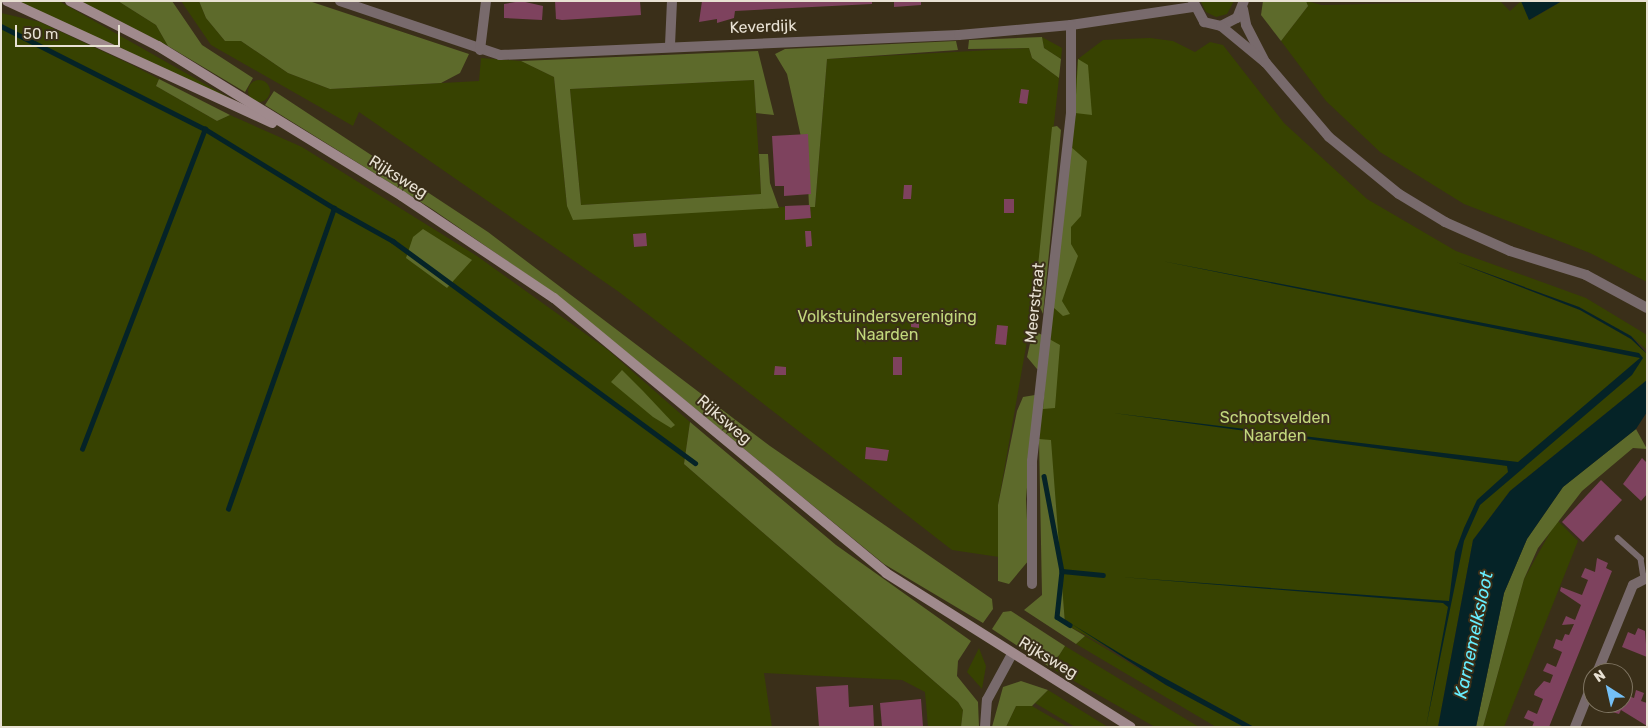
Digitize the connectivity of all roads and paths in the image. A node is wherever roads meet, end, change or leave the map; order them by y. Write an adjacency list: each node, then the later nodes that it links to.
1 (7, 1): 13 (main road, Rijksweg)
2 (70, 1): 13 (main road, Rijksweg)
3 (340, 1): 11 (street, Keverdijk)
4 (486, 1): 11 (street)
5 (672, 1): 10 (street)
6 (1193, 4): 8 (street, Keverdijk); 9 (street)
7 (1243, 5): 9 (street); 12 (street)
8 (1071, 25): 10 (street, Keverdijk); 17 (street, Meerstraat)
9 (1221, 26): 12 (street)
10 (670, 46): 11 (street, Keverdijk)
11 (480, 50)
12 (1266, 63): 14 (street)
13 (298, 135): 18 (main road, Rijksweg)
14 (1647, 308)
15 (1618, 538): 16 (lane)
16 (1645, 577): 19 (street)
17 (1032, 584)
18 (1012, 654): 21 (street); 22 (main road, Rijksweg)
19 (1601, 663)
20 (1583, 707): 23 (street)
21 (985, 727)
22 (1131, 727)
23 (1575, 727)

